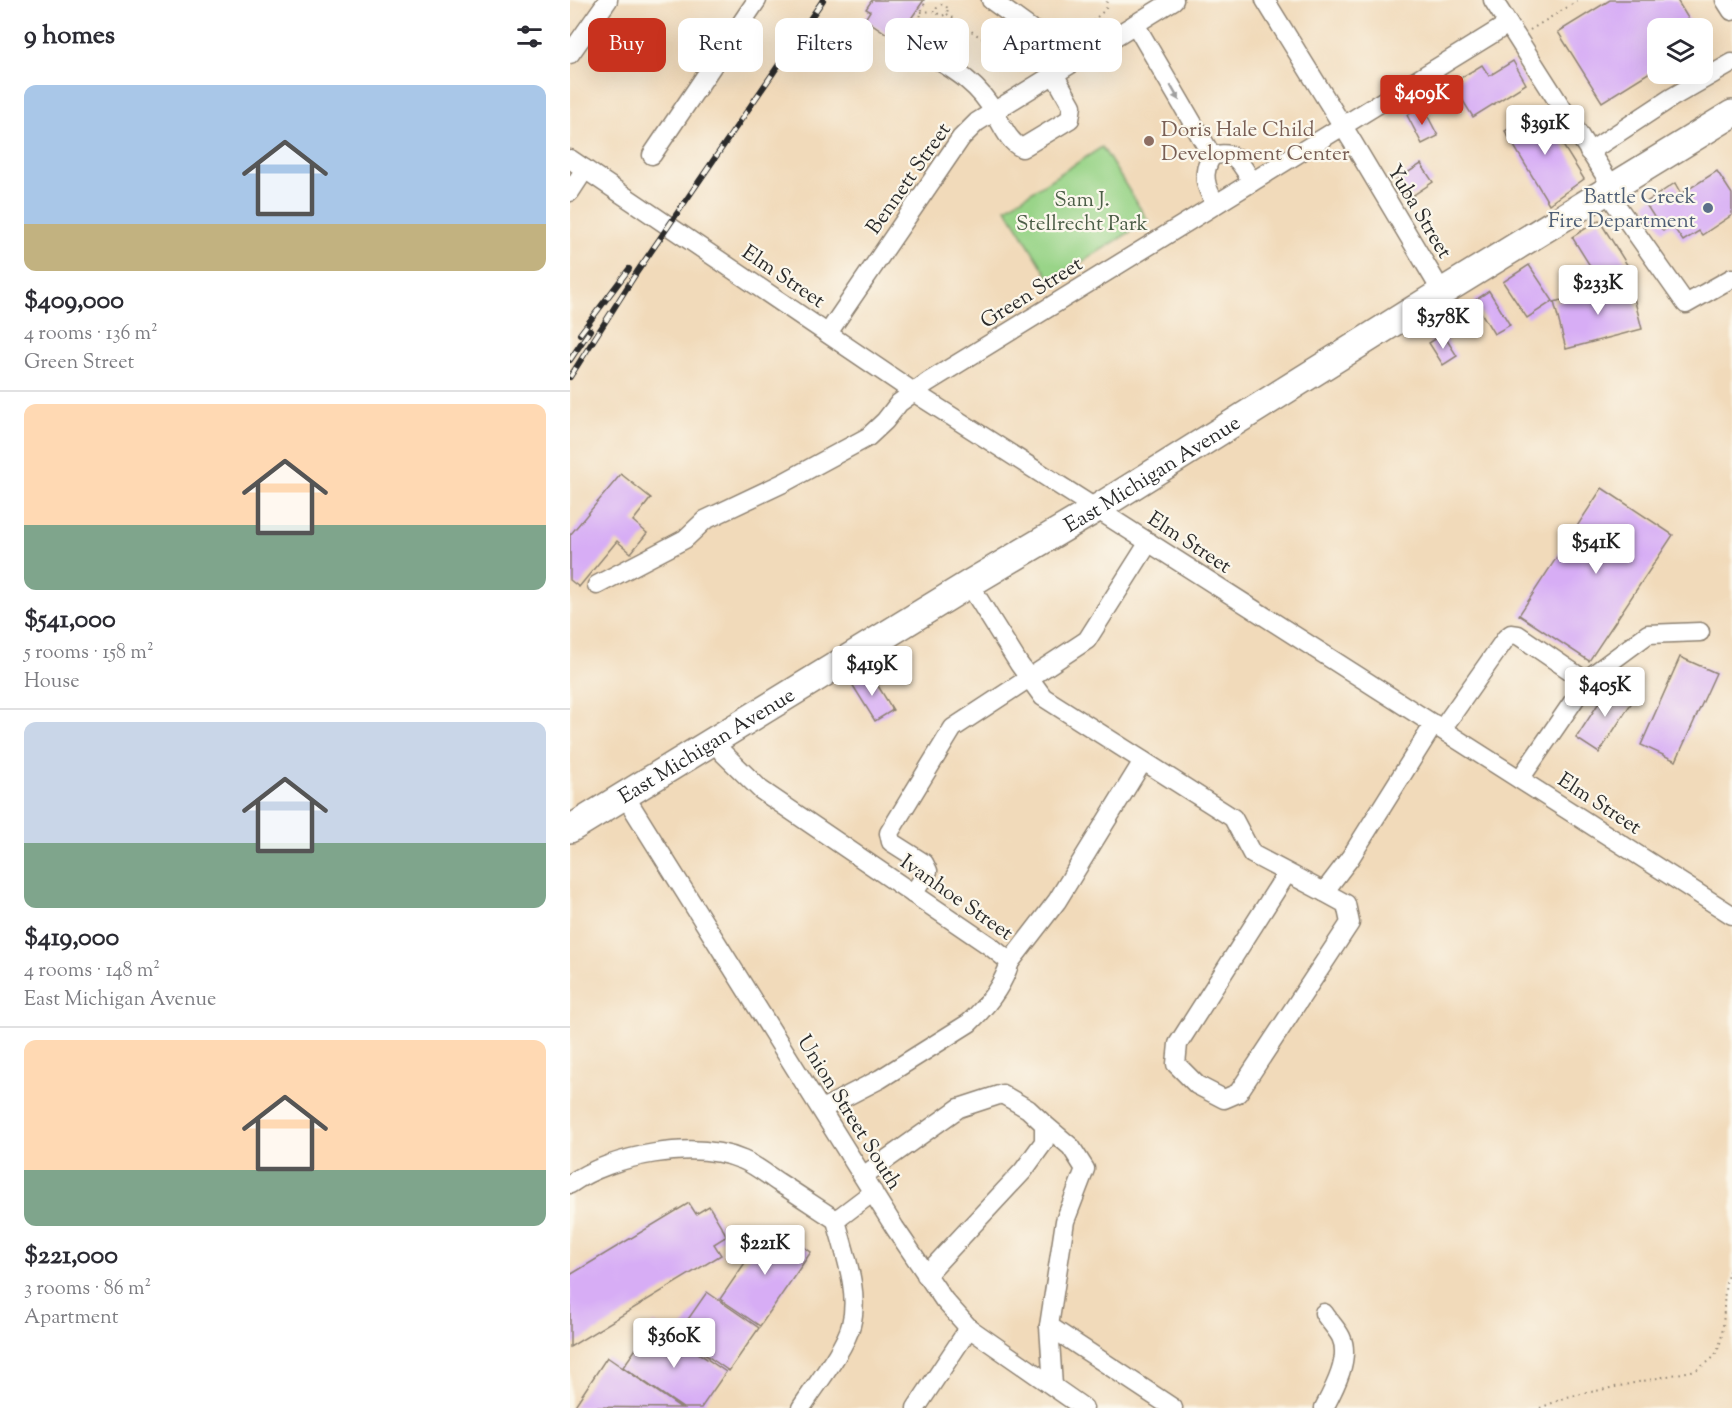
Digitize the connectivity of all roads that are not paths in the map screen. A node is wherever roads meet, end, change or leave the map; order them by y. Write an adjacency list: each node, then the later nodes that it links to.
1 (608, 0): 13 (street)
2 (757, 0): 22 (street)
3 (991, 0): 9 (street)
4 (1174, 0): 10 (street, Bennett Street)
5 (1265, 0): 20 (street, Yuba Street)
6 (1493, 0): 11 (street)
7 (1725, 0): 8 (street)
8 (1732, 11)
9 (1016, 18)
10 (1135, 24): 12 (street, Bennett Street); 23 (street, one-way to 23)
11 (1508, 24): 20 (street, Green Street); 21 (street)
12 (1122, 32)
13 (570, 54)
14 (1732, 63): 21 (street)
15 (954, 72): 18 (street)
16 (1056, 72): 18 (street, Bennett Street)
17 (1058, 72): 18 (street)
18 (994, 111): 32 (street, Bennett Street)
19 (1732, 114): 27 (highway, East Michigan Avenue)
20 (1342, 124): 26 (street, Green Street); 31 (street, Yuba Street)
21 (1589, 152): 27 (street)
22 (652, 155)
23 (1212, 156): 26 (street); 29 (street)
24 (570, 159): 25 (street, Elm Street)
25 (585, 169): 28 (street); 32 (street, Elm Street)
26 (1252, 182): 29 (street, Green Street)
27 (1610, 190): 30 (street); 31 (highway, East Michigan Avenue)
28 (570, 192)
29 (1216, 204): 33 (street, Green Street)
30 (1732, 278)
31 (1442, 292): 34 (highway, East Michigan Avenue)
32 (828, 333): 33 (street, Elm Street)
33 (915, 393): 34 (street, Elm Street); 37 (street, Green Street)
34 (1096, 509): 35 (street, Elm Street); 36 (highway, East Michigan Avenue)
35 (1149, 542): 39 (street); 41 (street, Elm Street)
36 (969, 584): 39 (street); 42 (highway, East Michigan Avenue)
37 (597, 585)
38 (1700, 632): 40 (street)
39 (1029, 678): 43 (street); 49 (street)
40 (1587, 682): 41 (street); 44 (street)
41 (1438, 726): 44 (street, Elm Street); 48 (street)
42 (716, 741): 45 (highway, East Michigan Avenue); 49 (street, Ivanhoe Street)
43 (1143, 761): 47 (street); 51 (street)
44 (1520, 779): 50 (street, Elm Street)
45 (625, 796): 46 (highway, East Michigan Avenue); 52 (street, Union Street South)
46 (570, 829)
47 (1287, 873): 48 (street); 48 (street)
48 (1324, 892)
49 (913, 894): 51 (street, Ivanhoe Street)
50 (1732, 915)
51 (1010, 962): 52 (street, Ivanhoe Street)
52 (822, 1109): 54 (street, Union Street South)
53 (1044, 1124): 54 (street); 58 (street); 60 (street)
54 (863, 1176): 56 (street, Union Street South)
55 (570, 1184): 57 (street)
56 (873, 1192): 57 (street); 58 (street, Union Street South)
57 (836, 1220): 63 (street)
58 (926, 1275): 61 (street, Union Street South)
59 (1324, 1313): 67 (street)
60 (1049, 1326): 62 (street); 66 (street)
61 (969, 1328): 62 (street, Union Street South); 64 (street)
62 (1053, 1386): 65 (street, Union Street South)
63 (801, 1408)
64 (916, 1408)
65 (1084, 1408)
66 (1173, 1408)
67 (1324, 1408)

